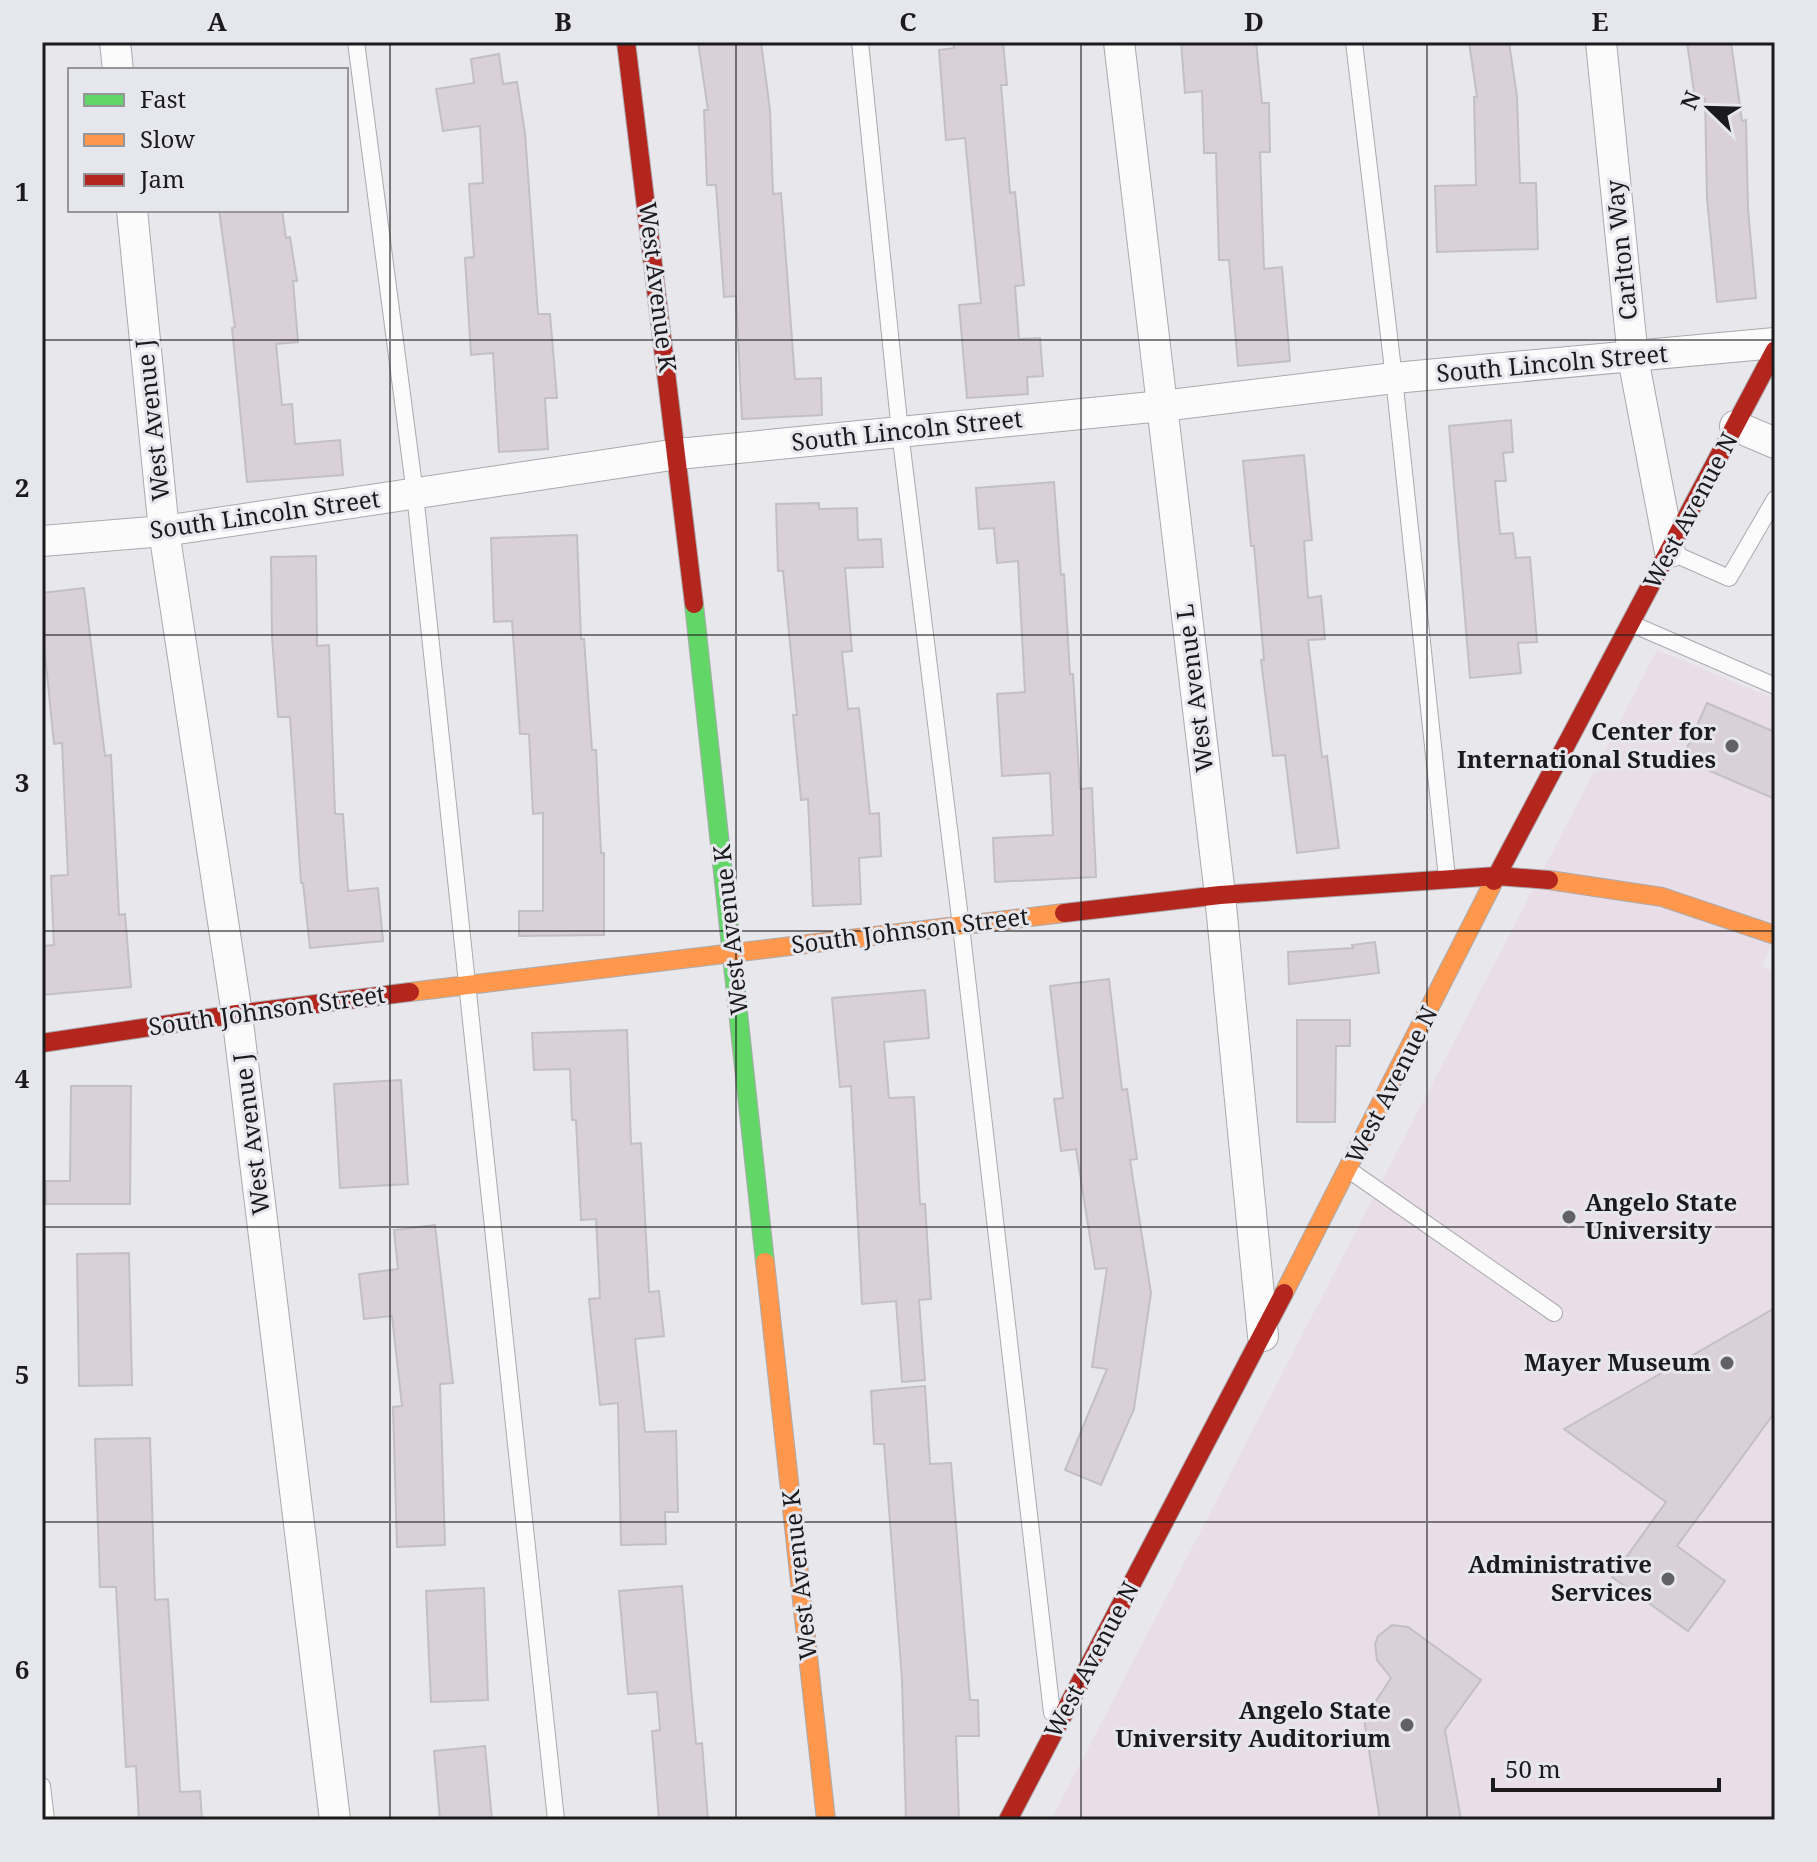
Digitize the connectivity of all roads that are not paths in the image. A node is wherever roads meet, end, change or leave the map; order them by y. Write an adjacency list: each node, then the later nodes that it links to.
1 (115, 42): 8 (street)
2 (356, 42): 19 (lane)
3 (626, 42): 18 (street, West Avenue K)
4 (860, 42): 16 (lane)
5 (1119, 42): 14 (street, West Avenue L)
6 (1354, 42): 13 (lane)
7 (1601, 42): 12 (street, Carlton Way)
8 (118, 68)
9 (132, 212): 21 (street, West Avenue J)
10 (1775, 343): 12 (street, South Lincoln Street)
11 (1775, 350): 15 (street, West Avenue N)
12 (1633, 358): 13 (street, South Lincoln Street); 23 (street, Carlton Way)
13 (1394, 378): 14 (street, South Lincoln Street); 27 (lane)
14 (1162, 406): 16 (street, South Lincoln Street); 28 (street, West Avenue L)
15 (1735, 426): 17 (street); 23 (street, West Avenue N)
16 (900, 432): 18 (street, South Lincoln Street); 29 (lane)
17 (1775, 443)
18 (678, 454): 19 (street, South Lincoln Street); 31 (street, West Avenue K)
19 (415, 494): 21 (street, South Lincoln Street); 32 (lane)
20 (1775, 499): 23 (lane)
21 (164, 531): 22 (street, South Lincoln Street); 33 (street, West Avenue J)
22 (42, 541)
23 (1670, 552): 24 (street, West Avenue N)
24 (1632, 624): 25 (lane); 26 (street, West Avenue N)
25 (1775, 686)
26 (1497, 876): 27 (street, South Johnson Street); 30 (street, South Johnson Street); 35 (street, West Avenue N)
27 (1447, 879): 28 (street, South Johnson Street)
28 (1220, 895): 29 (street, South Johnson Street); 37 (street, West Avenue L)
29 (961, 926): 31 (street, South Johnson Street); 38 (lane)
30 (1775, 935)
31 (734, 952): 32 (street, South Johnson Street); 43 (street, West Avenue K)
32 (465, 986): 33 (street, South Johnson Street); 42 (lane)
33 (237, 1014): 34 (street, South Johnson Street); 41 (street, West Avenue J)
34 (42, 1043)
35 (1349, 1170): 36 (lane); 37 (street, West Avenue N)
36 (1554, 1313)
37 (1263, 1336): 38 (street, West Avenue N)
38 (1055, 1731): 44 (street, West Avenue N)
39 (42, 1786): 40 (lane)
40 (46, 1820)
41 (335, 1820)
42 (556, 1820)
43 (826, 1820)
44 (1008, 1820)

